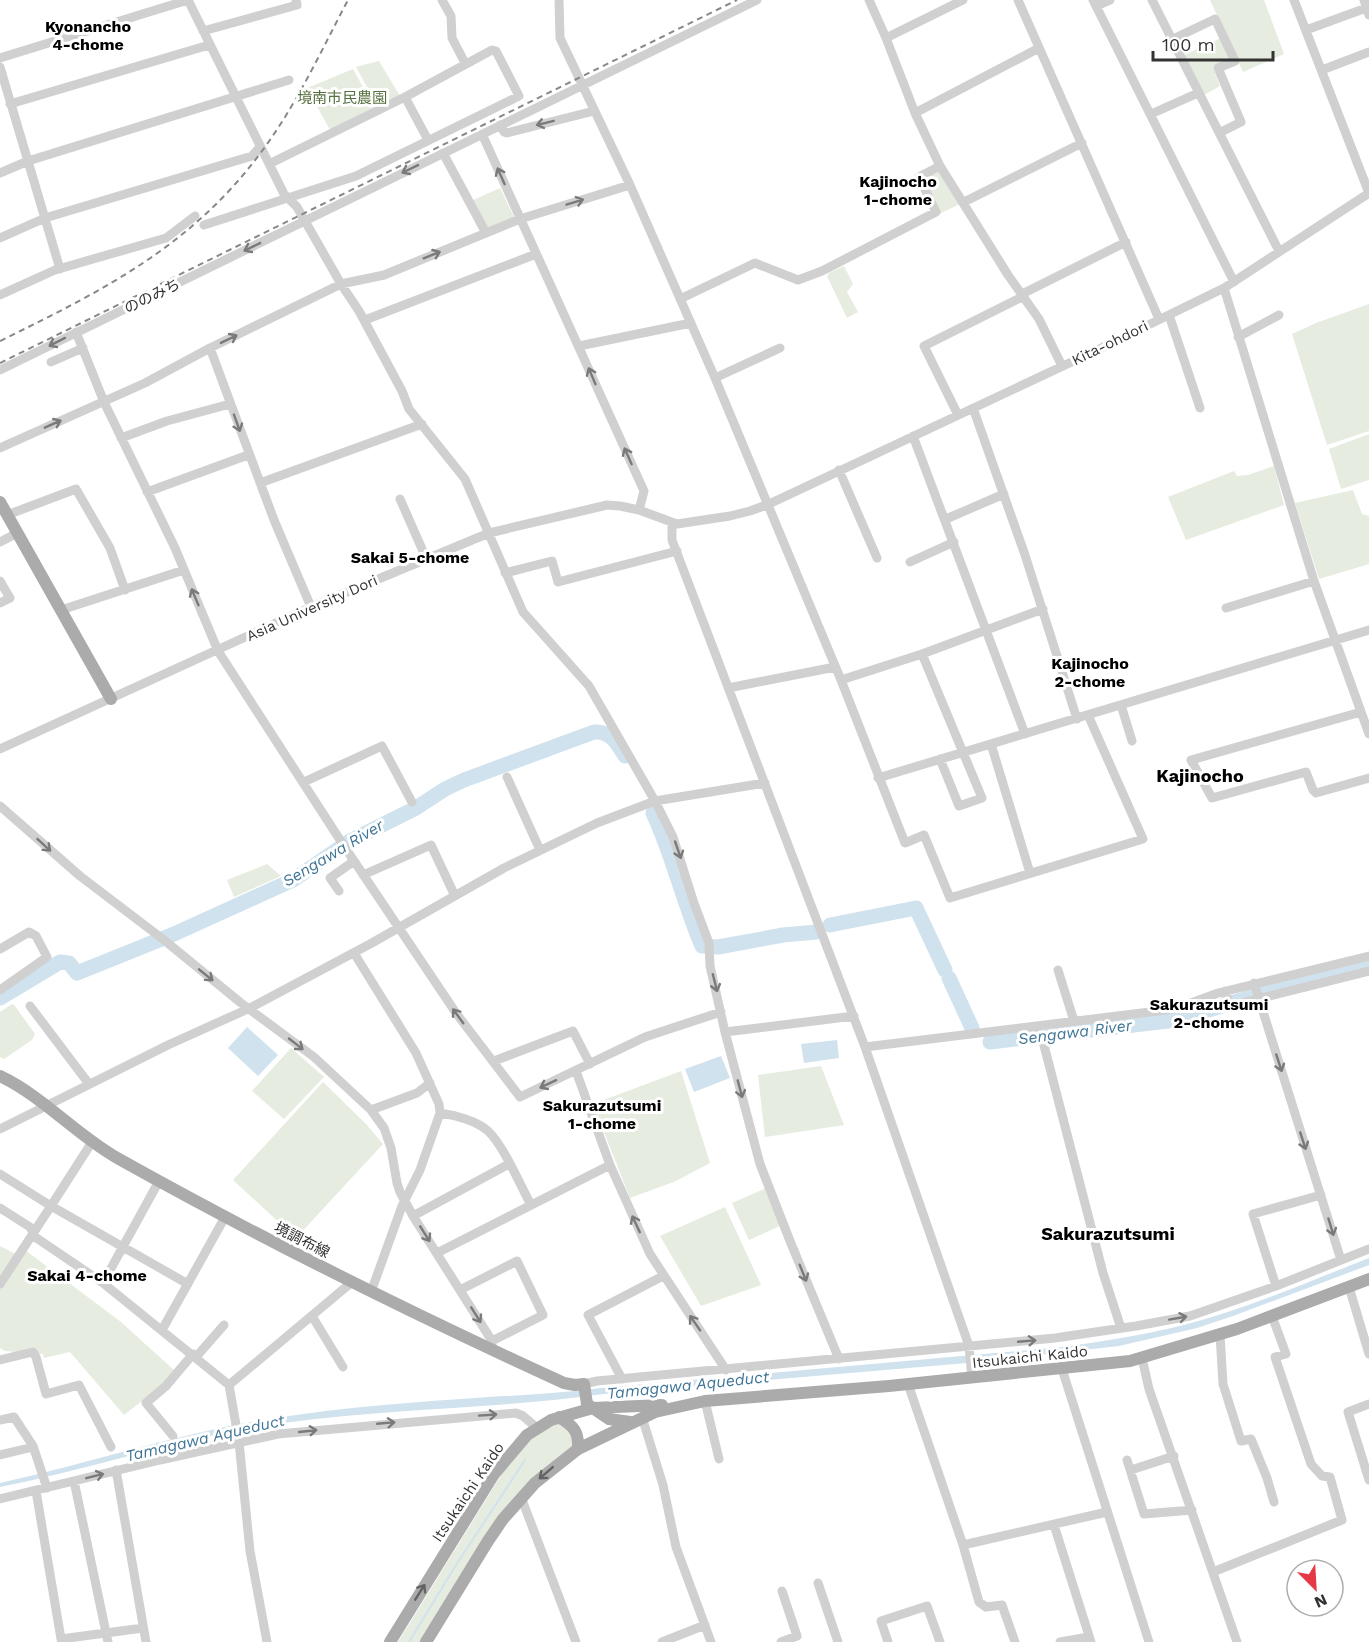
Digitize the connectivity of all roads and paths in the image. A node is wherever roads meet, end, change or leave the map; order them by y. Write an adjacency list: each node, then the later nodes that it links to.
1 (188, 0): 15 (street); 21 (street)
2 (296, 0): 15 (street)
3 (442, 0): 22 (street)
4 (559, 0): 26 (street)
5 (757, 0): 26 (street, ののみち)
6 (869, 0): 16 (street)
7 (963, 0): 16 (street)
8 (1018, 0): 19 (street)
9 (1110, 0): 12 (street)
10 (1152, 0): 17 (street)
11 (1294, 0): 14 (street)
12 (1094, 3): 33 (street)
13 (1367, 7): 14 (street)
14 (1306, 30): 24 (street)
15 (203, 31): 18 (street)
16 (886, 38): 32 (street)
17 (1173, 39): 27 (street); 35 (street)
18 (209, 45): 29 (street); 30 (street)
19 (1039, 48): 32 (street); 38 (street)
20 (1369, 52): 24 (street)
21 (0, 58)
22 (465, 63): 28 (street); 37 (street)
23 (0, 67): 30 (street)
24 (1322, 70): 46 (street)
25 (289, 80): 29 (street)
26 (582, 85): 31 (street); 34 (street, ののみち)
27 (1198, 93): 33 (street); 35 (street)
28 (405, 97): 37 (street); 42 (street)
29 (235, 98): 39 (street); 41 (street)
30 (10, 104): 41 (street)
31 (594, 111): 34 (street, one-way to 34); 45 (street)
32 (915, 113): 43 (street)
33 (1151, 114): 60 (street)
34 (500, 125): 36 (street, ののみち)
35 (1221, 132): 57 (street)
36 (482, 134): 40 (street, ののみち); 51 (street, one-way to 36)
37 (428, 140): 47 (street)
38 (1082, 143): 48 (street); 56 (street)
39 (260, 147): 42 (street); 50 (street)
40 (443, 153): 52 (street, ののみち, one-way to 52); 54 (street)
41 (28, 161): 44 (street); 50 (street)
42 (269, 164): 47 (street)
43 (940, 166): 48 (street); 65 (street)
44 (0, 172)
45 (630, 185): 51 (street, one-way to 45); 65 (street)
46 (1369, 193): 57 (street, Kita-ohdori)
47 (288, 196): 52 (street); 53 (street)
48 (964, 202): 64 (street)
49 (195, 216): 59 (street)
50 (45, 218): 55 (street); 59 (street)
51 (520, 219): 54 (street); 58 (street)
52 (304, 221): 61 (street); 70 (street, ののみち, one-way to 70)
53 (204, 225)
54 (486, 233): 61 (street, one-way to 54)
55 (0, 238)
56 (1126, 242): 64 (street); 67 (street)
57 (1280, 251): 60 (street, Kita-ohdori)
58 (536, 254): 68 (street); 72 (street)
59 (60, 269): 63 (street)
60 (1234, 282): 62 (street, Kita-ohdori)
61 (342, 284): 68 (street); 74 (street, one-way to 61)
62 (1224, 288): 67 (street, Kita-ohdori); 71 (street)
63 (0, 295)
64 (1023, 295): 77 (street); 84 (street)
65 (680, 299): 69 (street)
66 (1280, 315): 71 (street)
67 (1164, 317): 77 (street, Kita-ohdori); 83 (street)
68 (365, 320): 85 (street)
69 (691, 323): 72 (street); 79 (street)
70 (76, 332): 73 (street); 78 (street, ののみち, one-way to 78)
71 (1238, 337): 112 (street)
72 (579, 346): 97 (street, one-way to 72)
73 (83, 348): 76 (street); 80 (street)
74 (210, 348): 80 (street); 81 (street)
75 (780, 348): 79 (street)
76 (51, 362)
77 (1062, 366): 82 (street, Kita-ohdori)
78 (0, 370)
79 (715, 378): 96 (street)
80 (104, 402): 87 (street); 88 (street, one-way to 80)
81 (230, 404): 87 (street); 89 (street, one-way to 89)
82 (973, 408): 84 (street, Kita-ohdori); 93 (street)
83 (1200, 408)
84 (958, 415): 86 (street, Kita-ohdori)
85 (422, 424): 91 (street); 102 (street)
86 (913, 436): 90 (street, Kita-ohdori); 99 (street)
87 (121, 438): 92 (street)
88 (0, 448)
89 (248, 455): 91 (street); 92 (street)
90 (838, 470): 96 (street, Asia University Dori); 107 (street)
91 (260, 483): 115 (street)
92 (147, 492): 109 (street)
93 (1004, 494): 99 (street); 117 (street)
94 (400, 499): 106 (street)
95 (0, 502): 98 (main road)
96 (769, 504): 100 (street, Asia University Dori); 124 (street)
97 (639, 510): 100 (street, Asia University Dori); 102 (street, Asia University Dori)
98 (7, 515): 101 (main road); 113 (street)
99 (946, 519): 104 (street)
100 (672, 523): 105 (street)
101 (17, 533): 103 (street); 118 (main road)
102 (489, 533): 106 (street, Asia University Dori); 110 (street)
103 (0, 542)
104 (954, 542): 108 (street); 120 (street)
105 (677, 551): 110 (street); 126 (street)
106 (426, 558): 115 (street, Asia University Dori)
107 (877, 558)
108 (910, 562)
109 (184, 570): 113 (street); 122 (street, one-way to 109)
110 (505, 573): 144 (street)
111 (0, 581): 114 (street)
112 (1314, 581): 116 (street); 121 (street)
113 (125, 590): 118 (street)
114 (0, 603)
115 (311, 607): 122 (street, Asia University Dori)
116 (1226, 608)
117 (1043, 609): 120 (street); 131 (street)
118 (61, 610): 127 (main road)
119 (1369, 630): 121 (street)
120 (987, 631): 123 (street); 132 (street)
121 (1335, 640): 128 (street); 129 (street)
122 (218, 651): 127 (street, Asia University Dori); 142 (street)
123 (922, 654): 125 (street); 137 (street)
124 (835, 667): 125 (street); 126 (street)
125 (841, 680): 140 (street)
126 (728, 688): 143 (street)
127 (111, 699): 136 (street, Asia University Dori)
128 (1120, 705): 130 (street); 134 (street)
129 (1361, 712): 133 (street); 141 (street)
130 (1088, 715): 131 (street); 149 (street)
131 (1077, 719): 132 (street)
132 (1024, 734): 135 (street)
133 (1369, 734)
134 (1132, 741)
135 (991, 744): 137 (street); 149 (street)
136 (0, 749)
137 (964, 752): 138 (street); 138 (street)
138 (940, 759): 140 (street)
139 (507, 777): 147 (street)
140 (878, 778): 149 (street)
141 (1369, 778)
142 (304, 782): 145 (street); 148 (street)
143 (765, 783): 144 (street); 166 (street)
144 (655, 801): 147 (street); 165 (street, one-way to 165)
145 (412, 802)
146 (0, 806): 164 (street, one-way to 164)
147 (540, 850): 152 (street)
148 (354, 861): 150 (street); 151 (street)
149 (1030, 873)
150 (363, 875): 152 (street); 153 (street)
151 (339, 891)
152 (455, 896): 153 (street)
153 (399, 928): 155 (street); 171 (street, one-way to 153)
154 (0, 949): 160 (street)
155 (354, 953): 164 (street); 175 (street)
156 (1369, 956): 159 (street)
157 (1058, 970): 167 (street)
158 (1369, 971): 162 (street)
159 (1254, 984): 161 (street); 162 (street)
160 (0, 990)
161 (1225, 991): 162 (street); 167 (street)
162 (1258, 1000): 186 (street, one-way to 186)
163 (30, 1006): 176 (street)
164 (250, 1008): 176 (street); 178 (street, one-way to 178)
165 (721, 1012): 168 (street); 172 (street)
166 (854, 1016): 168 (street); 170 (street)
167 (1074, 1021): 169 (street)
168 (725, 1032): 219 (street, one-way to 219)
169 (1041, 1034): 170 (street); 211 (street)
170 (866, 1047): 215 (street)
171 (494, 1061): 172 (street); 173 (street, one-way to 171)
172 (590, 1064): 173 (street)
173 (576, 1071): 183 (street)
174 (0, 1076): 177 (main road, 境調布線)
175 (430, 1083): 178 (street); 179 (street)
176 (89, 1084): 177 (street)
177 (46, 1105): 180 (street); 181 (main road, 境調布線)
178 (371, 1110): 187 (street)
179 (440, 1113): 182 (street); 187 (street)
180 (0, 1130)
181 (92, 1142): 185 (main road, 境調布線); 189 (street)
182 (508, 1164): 188 (street); 191 (street)
183 (610, 1165): 188 (street); 198 (street, one-way to 183)
184 (0, 1174): 189 (street)
185 (159, 1181): 192 (main road, 境調布線); 194 (street)
186 (1321, 1195): 197 (street, one-way to 197); 204 (street)
187 (404, 1204): 191 (street); 207 (street)
188 (531, 1205): 196 (street)
189 (51, 1206): 193 (street); 194 (street)
190 (0, 1208): 193 (street)
191 (414, 1216): 196 (street, one-way to 196)
192 (225, 1217): 201 (main road, 境調布線); 203 (street)
193 (33, 1233): 200 (street); 202 (street)
194 (123, 1247): 200 (street); 203 (street)
195 (1369, 1249): 197 (street)
196 (436, 1253): 206 (street)
197 (1341, 1260): 204 (street)
198 (663, 1276): 223 (street, one-way to 198); 225 (street)
199 (1369, 1279): 205 (main road, Itsukaichi Kaido)
200 (103, 1282): 212 (street)
201 (352, 1282): 207 (main road, 境調布線); 208 (street)
202 (0, 1284)
203 (188, 1284): 212 (street)
204 (1276, 1286): 211 (street, one-way to 204)
205 (1349, 1287): 209 (main road, Itsukaichi Kaido); 216 (street)
206 (460, 1290): 214 (street, one-way to 214); 214 (street)
207 (371, 1292): 214 (main road, 境調布線)
208 (312, 1316): 221 (street); 227 (street)
209 (1272, 1316): 213 (main road, Itsukaichi Kaido); 260 (street)
210 (224, 1325): 217 (street)
211 (1121, 1328): 215 (street, one-way to 211)
212 (162, 1330): 217 (street)
213 (1220, 1335): 218 (main road, Itsukaichi Kaido); 255 (street)
214 (492, 1345): 228 (main road, 境調布線)
215 (969, 1348): 219 (street); 224 (street)
216 (1369, 1353)
217 (194, 1356): 227 (street); 237 (street)
218 (1142, 1358): 222 (main road, Itsukaichi Kaido); 244 (street)
219 (839, 1359): 223 (street)
220 (0, 1360): 241 (street)
221 (343, 1367)
222 (1062, 1369): 224 (main road, Itsukaichi Kaido); 257 (street)
223 (726, 1370): 225 (street)
224 (972, 1374): 226 (main road, Itsukaichi Kaido)
225 (622, 1379): 228 (street)
226 (908, 1384): 229 (main road, Itsukaichi Kaido); 259 (street)
227 (229, 1385): 239 (street)
228 (584, 1386): 231 (main road)
229 (705, 1401): 232 (main road, Itsukaichi Kaido); 245 (street)
230 (1369, 1404): 250 (street)
231 (590, 1406): 232 (main road, Itsukaichi Kaido); 233 (main road, Itsukaichi Kaido); 234 (main road); 238 (main road)
232 (681, 1406): 234 (main road, Itsukaichi Kaido)
233 (559, 1417): 236 (main road, Itsukaichi Kaido); 242 (main road)
234 (637, 1419): 238 (main road, Itsukaichi Kaido); 263 (street)
235 (0, 1420): 240 (street)
236 (537, 1428): 239 (street, one-way to 236); 270 (main road, Itsukaichi Kaido, one-way to 236)
237 (173, 1436)
238 (598, 1438): 242 (main road, Itsukaichi Kaido)
239 (238, 1439): 247 (street); 269 (street)
240 (33, 1446): 243 (street); 249 (street)
241 (111, 1447)
242 (578, 1449): 253 (main road, Itsukaichi Kaido, one-way to 253)
243 (0, 1455)
244 (1174, 1456): 248 (street); 256 (street)
245 (719, 1459)
246 (1128, 1460): 248 (street)
247 (116, 1470): 251 (street, one-way to 247); 264 (street)
248 (1131, 1470): 256 (street)
249 (44, 1480): 251 (street); 252 (street)
250 (1369, 1480)
251 (74, 1481): 265 (street)
252 (36, 1491): 254 (street); 265 (street)
253 (521, 1497): 271 (main road, Itsukaichi Kaido); 272 (street)
254 (0, 1499)
255 (1274, 1502)
256 (1192, 1510): 260 (street)
257 (1107, 1512): 258 (street); 281 (street)
258 (1054, 1525): 259 (street); 266 (street)
259 (963, 1545): 279 (street)
260 (1213, 1572): 282 (street)
261 (818, 1583): 276 (street)
262 (782, 1591): 275 (street)
263 (705, 1626): 273 (street); 274 (street)
264 (143, 1628): 265 (street); 268 (street)
265 (106, 1632): 267 (street)
266 (1090, 1639): 280 (street)
267 (108, 1642)
268 (146, 1642)
269 (267, 1642)
270 (390, 1642)
271 (426, 1642)
272 (576, 1642)
273 (662, 1642)
274 (711, 1642)
275 (781, 1642)
276 (838, 1642)
277 (888, 1642): 278 (street)
278 (940, 1642)
279 (1015, 1642)
280 (1060, 1642)
281 (1149, 1642)
282 (1237, 1642)

